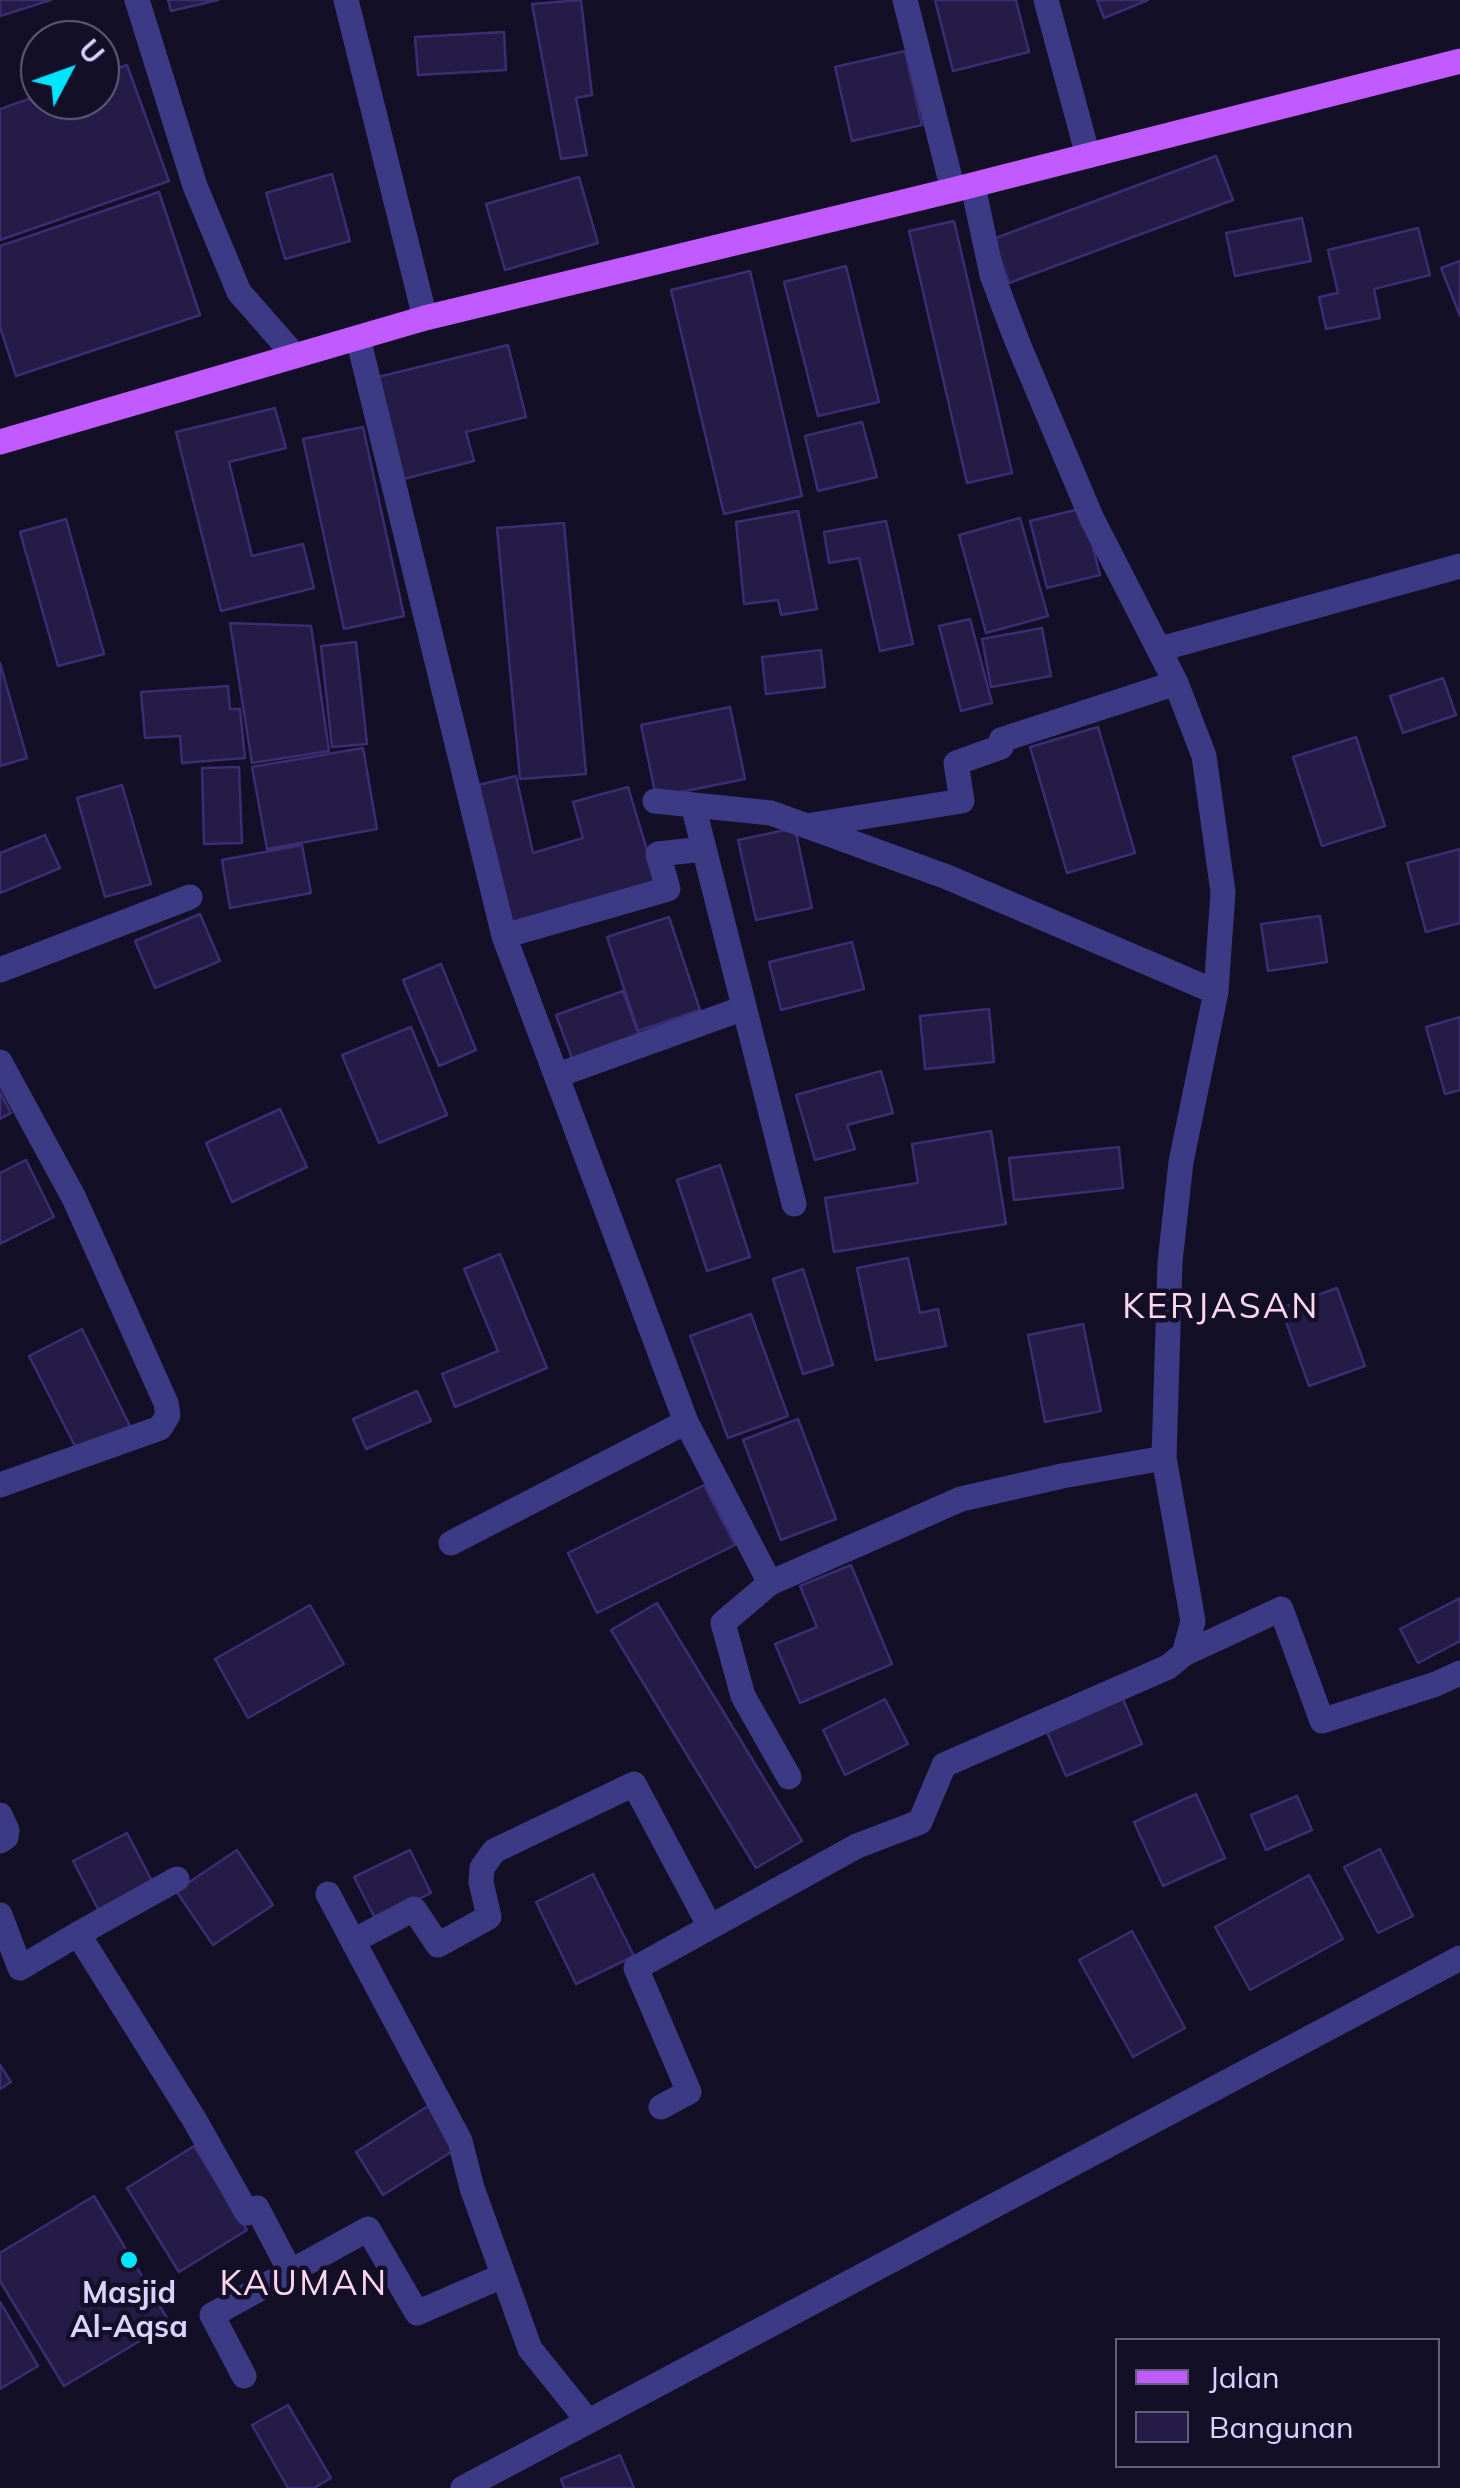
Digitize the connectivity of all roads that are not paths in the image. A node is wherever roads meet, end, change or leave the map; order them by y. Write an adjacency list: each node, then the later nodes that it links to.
1 (137, 0): 10 (street)
2 (346, 0): 8 (street)
3 (905, 0): 7 (street)
4 (1046, 0): 6 (street)
5 (1460, 62): 6 (main road)
6 (1088, 156): 7 (main road)
7 (963, 188): 8 (main road); 13 (street)
8 (425, 318): 9 (main road)
9 (358, 338): 10 (main road); 20 (street)
10 (295, 356): 11 (main road)
11 (0, 442)
12 (1460, 566): 13 (street)
13 (1160, 649): 14 (street)
14 (1176, 683): 17 (street); 22 (street)
15 (655, 801): 16 (street)
16 (693, 805): 17 (street); 18 (street)
17 (807, 826): 22 (street)
18 (704, 849): 20 (street); 23 (street)
19 (190, 897): 21 (street)
20 (504, 936): 25 (street)
21 (0, 970)
22 (1216, 992): 28 (street)
23 (744, 1008): 25 (street); 26 (street)
24 (0, 1062): 29 (street)
25 (558, 1075): 27 (street)
26 (794, 1204)
27 (686, 1422): 30 (street); 31 (street)
28 (1164, 1458): 31 (street); 32 (street)
29 (0, 1485)
30 (451, 1542)
31 (770, 1583): 34 (street)
32 (1184, 1654): 33 (street); 40 (street)
33 (1460, 1673)
34 (789, 1777)
35 (0, 1815): 36 (street)
36 (0, 1841)
37 (177, 1879): 41 (street)
38 (328, 1894): 42 (street)
39 (0, 1915): 41 (street)
40 (710, 1925): 42 (street); 44 (street)
41 (78, 1934): 45 (street)
42 (353, 1941): 46 (street)
43 (1460, 1958): 48 (street)
44 (661, 2107)
45 (290, 2272): 46 (street); 47 (street)
46 (502, 2276): 48 (street)
47 (244, 2376)
48 (588, 2421): 49 (street)
49 (463, 2488)

